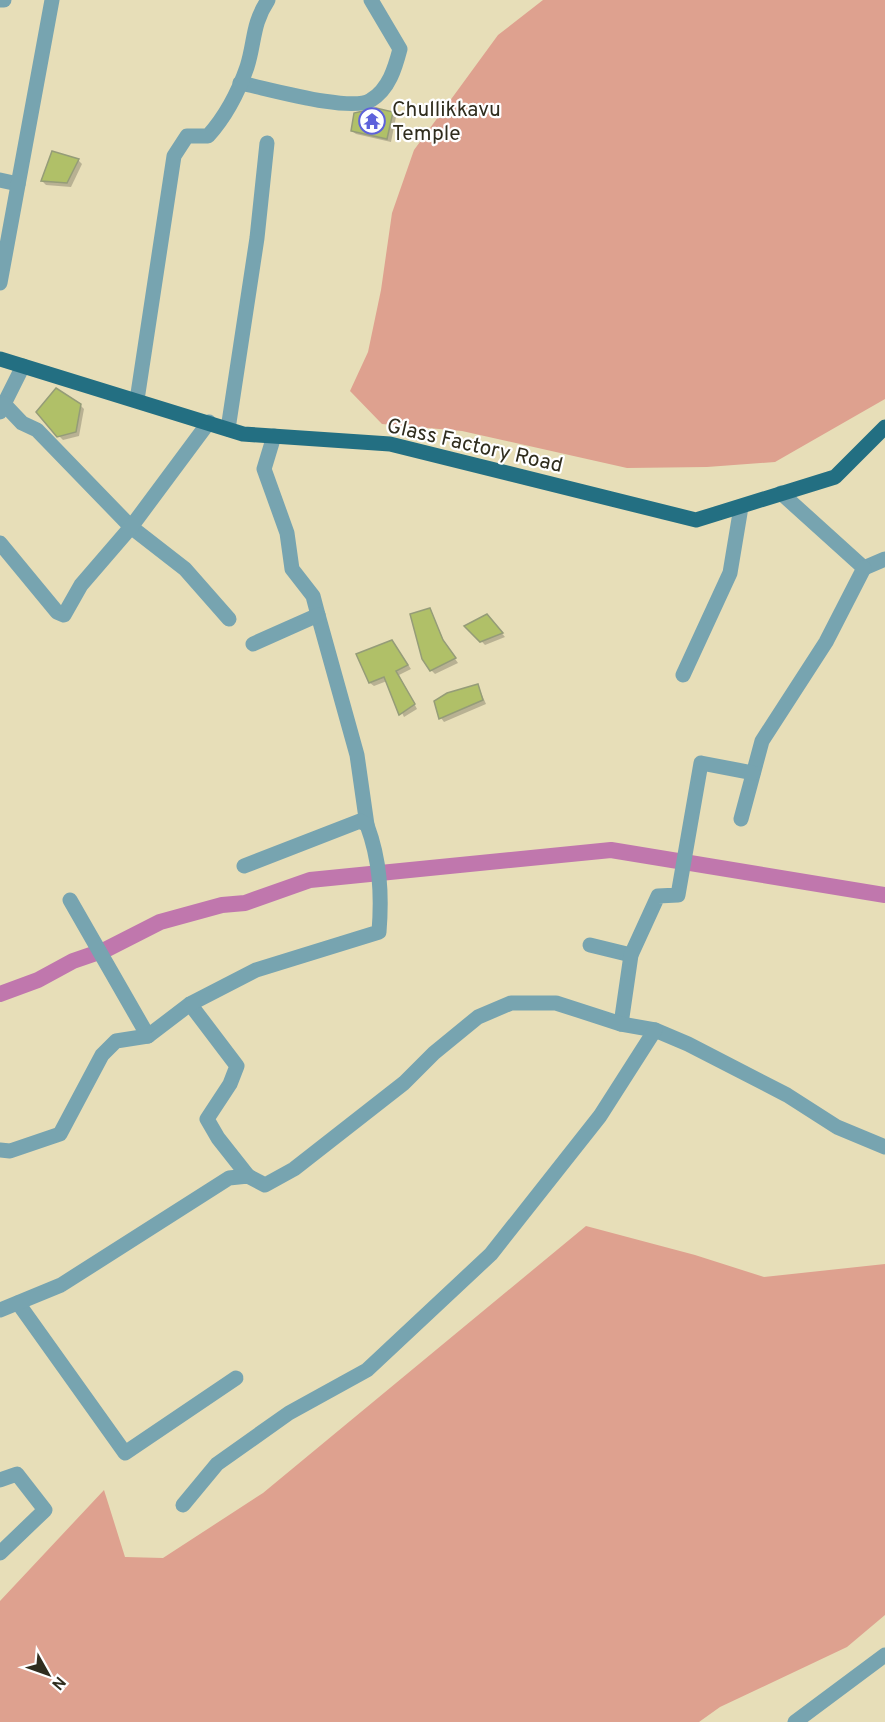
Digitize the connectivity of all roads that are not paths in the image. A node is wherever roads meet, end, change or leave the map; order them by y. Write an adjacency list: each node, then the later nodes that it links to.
1 (52, 0): 7 (street)
2 (268, 0): 4 (street)
3 (371, 0): 4 (street)
4 (240, 83): 11 (street)
5 (267, 143): 15 (street)
6 (0, 180): 7 (street)
7 (18, 184): 8 (street)
8 (0, 283)
9 (0, 359): 10 (main road, Glass Factory Road)
10 (23, 366): 11 (main road, Glass Factory Road); 12 (street)
11 (137, 400): 13 (main road, Glass Factory Road)
12 (2, 408): 19 (street)
13 (209, 423): 15 (main road, Glass Factory Road); 19 (street)
14 (885, 428): 17 (main road, Glass Factory Road)
15 (228, 429): 16 (main road, Glass Factory Road)
16 (274, 436): 18 (main road, Glass Factory Road); 23 (street)
17 (781, 494): 18 (main road, Glass Factory Road); 22 (street)
18 (741, 507): 26 (street)
19 (130, 527): 20 (street); 24 (street)
20 (0, 543)
21 (885, 560): 22 (street)
22 (864, 568): 27 (street)
23 (318, 615): 25 (street); 29 (street)
24 (230, 619)
25 (253, 644)
26 (683, 675)
27 (753, 773): 28 (street); 33 (street)
28 (741, 819)
29 (367, 825): 30 (street); 34 (street)
30 (244, 866)
31 (70, 900): 37 (street)
32 (590, 945): 33 (street)
33 (631, 955): 35 (street)
34 (190, 1004): 37 (street); 40 (street)
35 (621, 1024): 36 (street); 40 (street)
36 (654, 1030): 38 (street); 45 (street)
37 (148, 1036): 39 (street)
38 (885, 1147)
39 (0, 1150)
40 (249, 1176): 41 (street)
41 (18, 1303): 42 (street); 43 (street)
42 (0, 1310)
43 (236, 1378)
44 (0, 1480): 46 (street)
45 (183, 1505)
46 (0, 1553)
47 (885, 1655): 48 (street)
48 (795, 1722)

